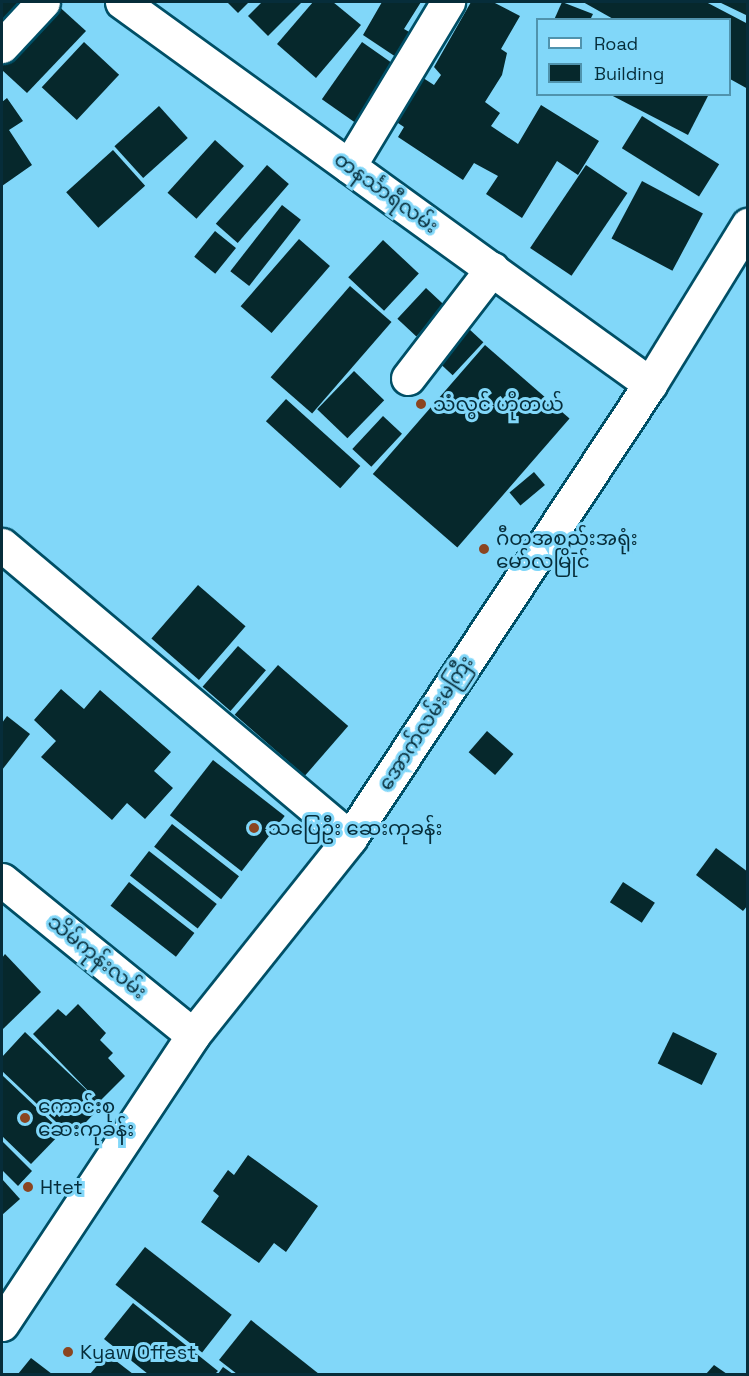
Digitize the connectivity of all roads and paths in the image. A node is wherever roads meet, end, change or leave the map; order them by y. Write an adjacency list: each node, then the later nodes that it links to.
1 (44, 2): 4 (street)
2 (122, 2): 5 (street, တနင်္သာရီလမ်း)
3 (448, 2): 5 (street)
4 (2, 46)
5 (349, 166): 7 (street, တနင်္သာရီလမ်း)
6 (747, 225): 9 (street, အောက်လမ်းမကြီး)
7 (492, 269): 8 (street); 9 (street, တနင်္သာရီလမ်း)
8 (408, 378)
9 (650, 384): 11 (street, အောက်လမ်းမကြီး)
10 (2, 544): 11 (street)
11 (350, 838): 13 (street, အောက်လမ်းမကြီး)
12 (2, 880): 13 (street, သိမ်ကုန်းလမ်း)
13 (193, 1035): 14 (street, အောက်လမ်းမကြီး)
14 (2, 1324)

